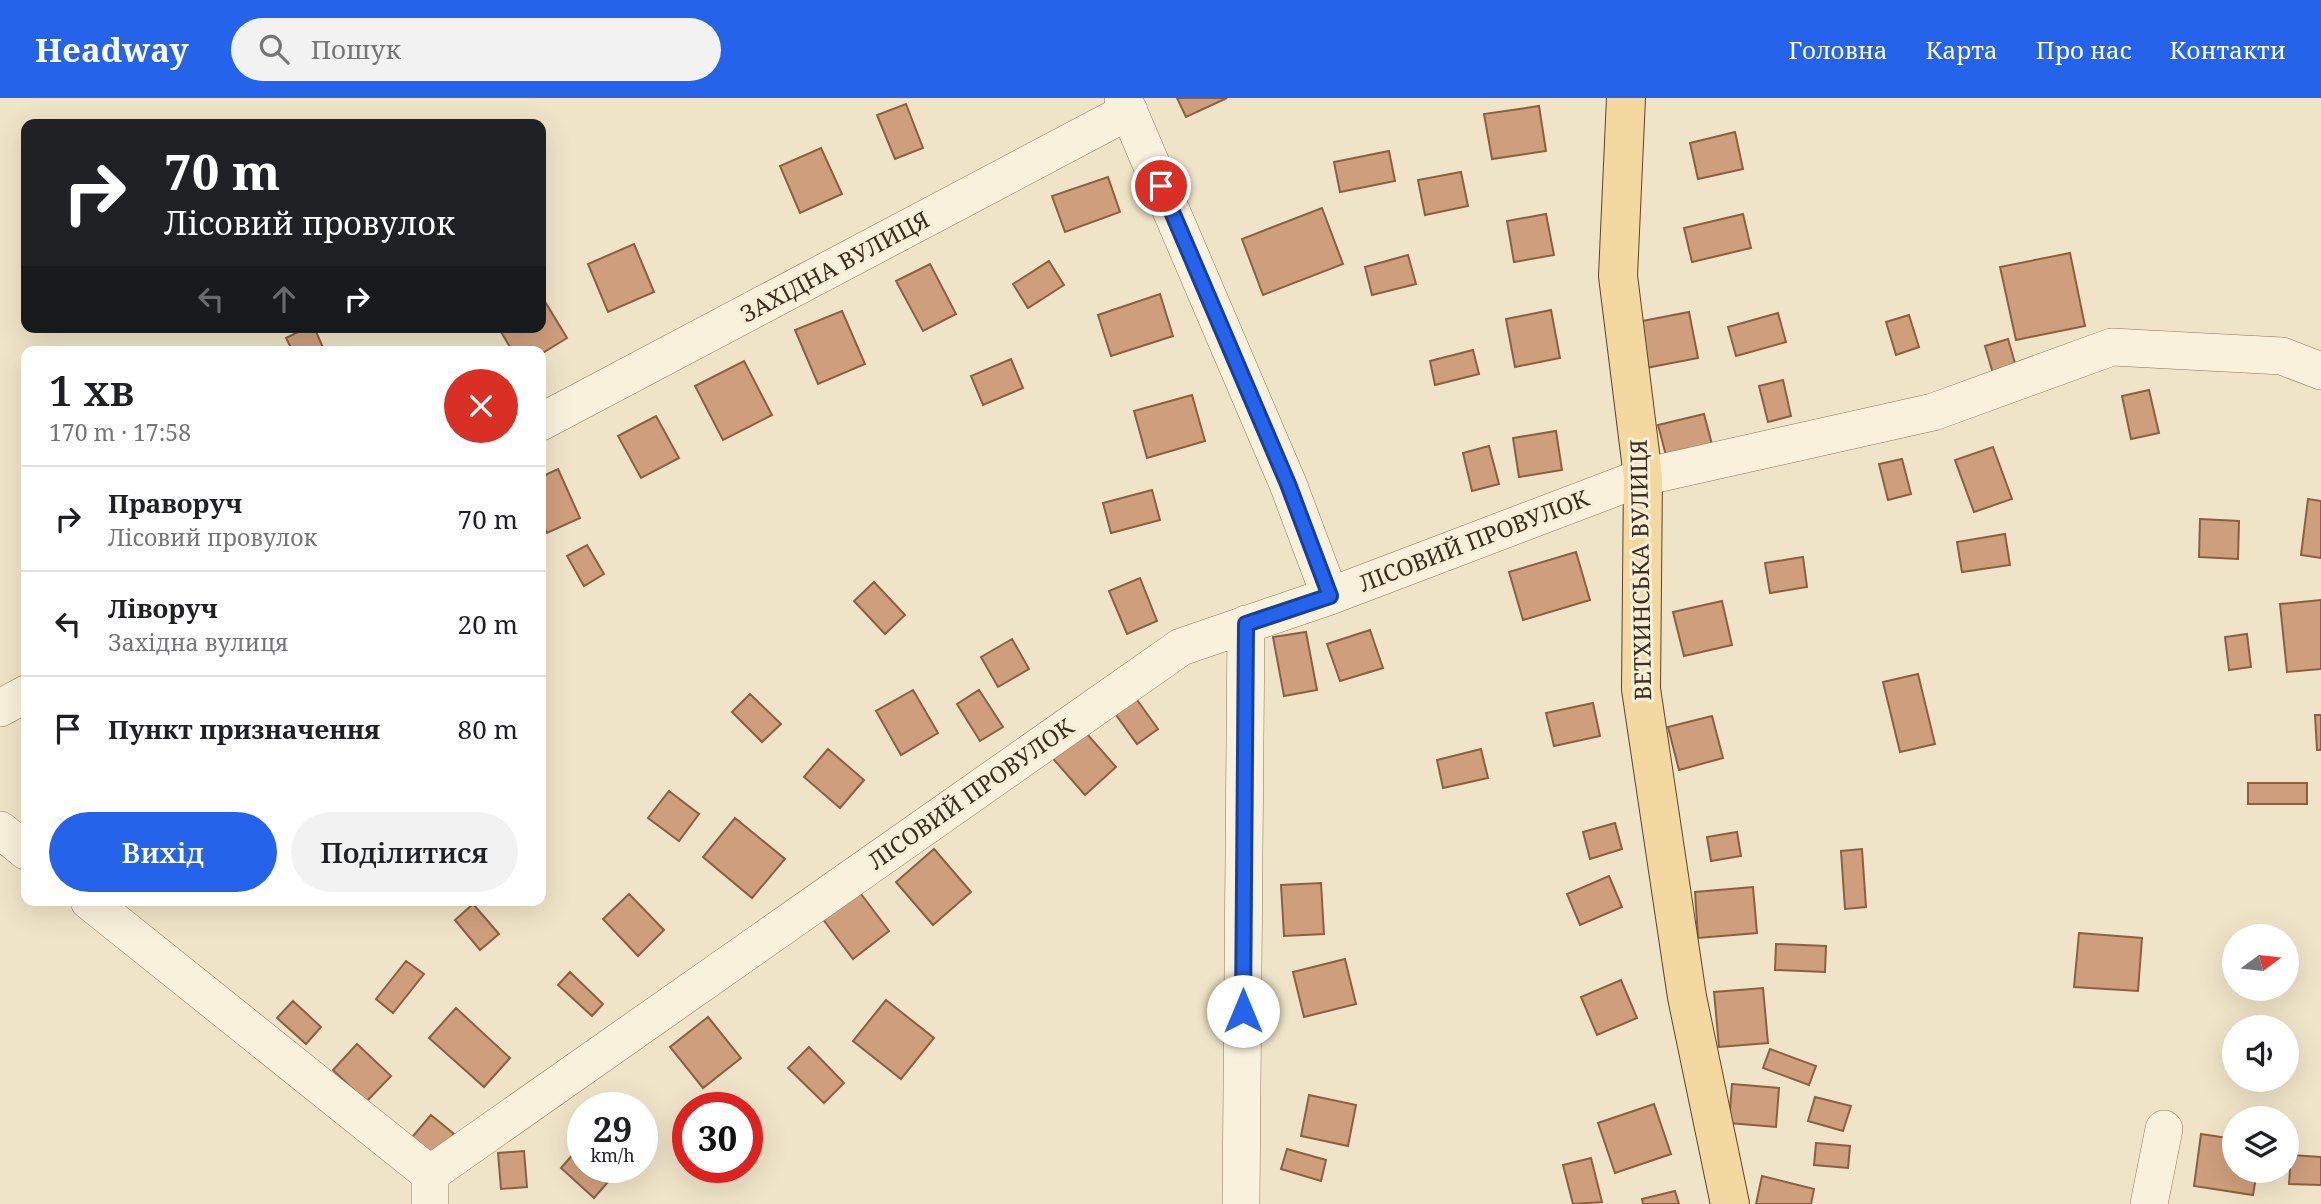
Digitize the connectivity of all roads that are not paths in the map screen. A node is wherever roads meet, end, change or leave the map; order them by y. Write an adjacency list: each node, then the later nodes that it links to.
1 (1626, 98): 5 (main road, ВЕТХИНСЬКА ВУЛИЦЯ)
2 (1126, 105): 4 (street, ЗАХІДНА ВУЛИЦЯ); 6 (street, ЗАХІДНА ВУЛИЦЯ)
3 (2321, 371): 5 (street, ЛІСОВИЙ ПРОВУЛОК)
4 (546, 419)
5 (1643, 477): 6 (street, ЛІСОВИЙ ПРОВУЛОК); 16 (main road, ВЕТХИНСЬКА ВУЛИЦЯ)
6 (1330, 596): 7 (street, ЛІСОВИЙ ПРОВУЛОК)
7 (1246, 624): 14 (street, ЛІСОВИЙ ПРОВУЛОК); 15 (street)
8 (21, 697): 9 (street)
9 (0, 708)
10 (0, 830): 11 (street)
11 (21, 847)
12 (95, 906): 14 (street)
13 (2164, 1129): 17 (street)
14 (430, 1189)
15 (1241, 1204)
16 (1730, 1204)
17 (2149, 1204)

